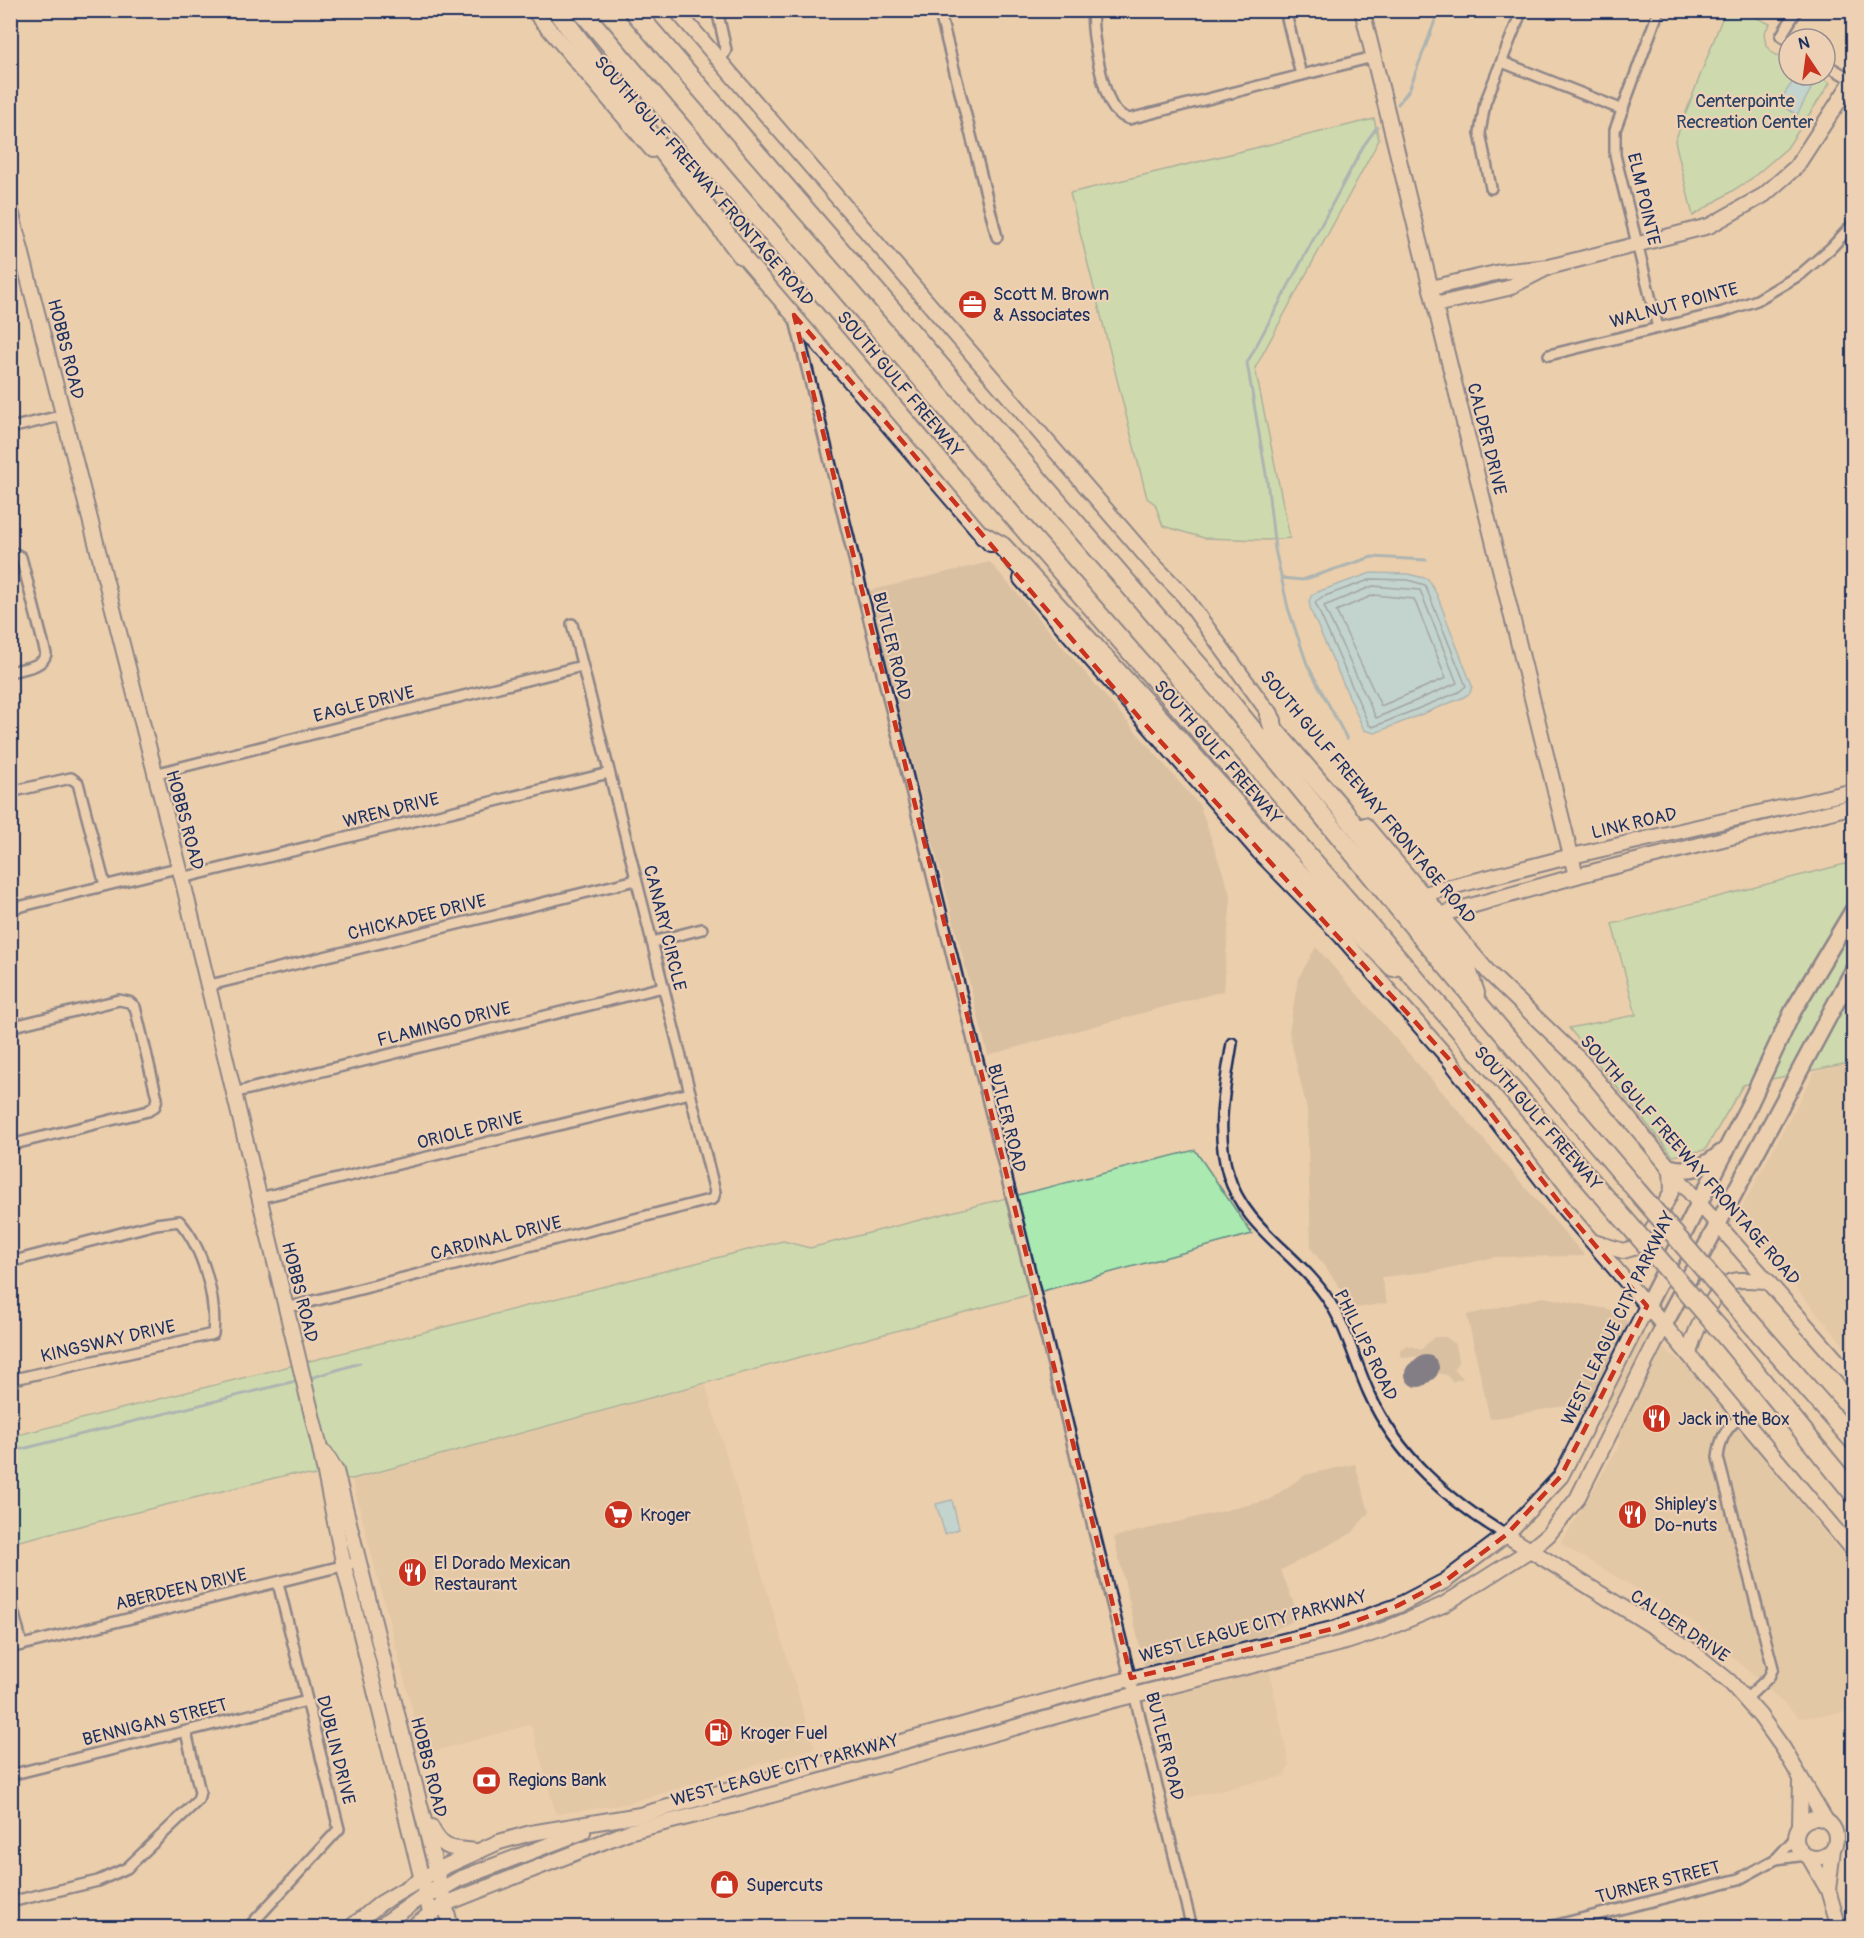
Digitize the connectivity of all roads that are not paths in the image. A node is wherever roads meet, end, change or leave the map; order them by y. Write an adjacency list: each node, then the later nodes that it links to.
1 (533, 10): 29 (main road, SOUTH GULF FREEWAY FRONTAGE ROAD)
2 (556, 10): 29 (highway)
3 (581, 10): 65 (highway, SOUTH GULF FREEWAY)
4 (633, 10): 66 (highway, SOUTH GULF FREEWAY)
5 (676, 10): 16 (main road, SOUTH GULF FREEWAY FRONTAGE ROAD)
6 (717, 10): 16 (street)
7 (939, 10): 26 (street)
8 (1093, 10): 19 (street)
9 (1285, 10): 19 (street)
10 (1362, 10): 15 (main road, CALDER DRIVE)
11 (1522, 10): 17 (street)
12 (1659, 10): 21 (street, ELM POINTE)
13 (1797, 10): 14 (street)
14 (1790, 27)
15 (1374, 57): 19 (street); 31 (main road, CALDER DRIVE)
16 (720, 61): 43 (main road, SOUTH GULF FREEWAY FRONTAGE ROAD)
17 (1502, 62): 21 (street); 22 (street)
18 (1837, 71): 20 (street)
19 (1301, 75)
20 (1853, 80): 28 (main road)
21 (1623, 110): 28 (street, ELM POINTE)
22 (1491, 188)
23 (10, 207): 36 (main road, HOBBS ROAD)
24 (1854, 223): 25 (street, WALNUT POINTE)
25 (1846, 233): 27 (street); 34 (street, WALNUT POINTE)
26 (997, 237)
27 (1854, 241)
28 (1638, 246): 30 (main road); 34 (street, ELM POINTE)
29 (741, 254): 33 (main road, SOUTH GULF FREEWAY FRONTAGE ROAD)
30 (1549, 267): 31 (main road); 32 (main road)
31 (1431, 288): 32 (main road, CALDER DRIVE)
32 (1435, 305): 51 (main road, CALDER DRIVE)
33 (794, 315): 38 (main road, SOUTH GULF FREEWAY FRONTAGE ROAD); 100 (street, BUTLER ROAD)
34 (1658, 328): 35 (street, WALNUT POINTE)
35 (1549, 355)
36 (64, 416): 37 (street); 45 (main road, HOBBS ROAD)
37 (10, 428)
38 (984, 536): 65 (highway); 78 (main road, SOUTH GULF FREEWAY FRONTAGE ROAD)
39 (10, 551): 42 (street)
40 (572, 624): 41 (street, CANARY CIRCLE)
41 (582, 666): 44 (street, CANARY CIRCLE); 45 (street, EAGLE DRIVE)
42 (10, 672)
43 (1269, 714): 56 (main road, SOUTH GULF FREEWAY FRONTAGE ROAD); 66 (highway)
44 (609, 773): 52 (street, WREN DRIVE); 54 (street, CANARY CIRCLE)
45 (153, 774): 52 (main road, HOBBS ROAD)
46 (1854, 791): 49 (main road, LINK ROAD)
47 (10, 792): 55 (street)
48 (1854, 806): 50 (main road, LINK ROAD)
49 (1698, 827): 50 (street); 51 (main road, LINK ROAD)
50 (1702, 844): 53 (main road, LINK ROAD)
51 (1572, 856): 53 (main road, CALDER DRIVE); 56 (main road, LINK ROAD)
52 (179, 873): 55 (street, WREN DRIVE); 63 (main road, HOBBS ROAD)
53 (1576, 876): 59 (main road, LINK ROAD)
54 (636, 880): 61 (street, CANARY CIRCLE); 63 (street, CHICKADEE DRIVE)
55 (105, 885): 57 (street, WREN DRIVE)
56 (1424, 894): 59 (main road, SOUTH GULF FREEWAY FRONTAGE ROAD)
57 (10, 909)
58 (1854, 909): 72 (main road, WEST LEAGUE CITY PARKWAY)
59 (1440, 915): 73 (main road, SOUTH GULF FREEWAY FRONTAGE ROAD)
60 (702, 929): 61 (street)
61 (652, 942): 64 (street, CANARY CIRCLE)
62 (1854, 969): 77 (main road, WEST LEAGUE CITY PARKWAY)
63 (206, 986): 69 (main road, HOBBS ROAD)
64 (663, 987): 69 (street, FLAMINGO DRIVE); 70 (street, CANARY CIRCLE)
65 (1431, 995): 90 (highway, SOUTH GULF FREEWAY, bridge)
66 (1480, 1006): 88 (highway, SOUTH GULF FREEWAY, bridge)
67 (10, 1027): 71 (street)
68 (1232, 1043): 91 (street, PHILLIPS ROAD)
69 (233, 1093): 74 (main road, HOBBS ROAD)
70 (690, 1093): 74 (street, ORIOLE DRIVE); 75 (street, CANARY CIRCLE)
71 (10, 1145)
72 (1727, 1147): 73 (main road); 76 (main road, WEST LEAGUE CITY PARKWAY)
73 (1670, 1168): 76 (main road, SOUTH GULF FREEWAY FRONTAGE ROAD); 78 (main road)
74 (259, 1198): 82 (main road, HOBBS ROAD)
75 (713, 1199): 82 (street, CARDINAL DRIVE)
76 (1698, 1202): 77 (main road, SOUTH GULF FREEWAY FRONTAGE ROAD); 81 (main road, WEST LEAGUE CITY PARKWAY)
77 (1718, 1224): 80 (main road, SOUTH GULF FREEWAY FRONTAGE ROAD); 83 (main road, WEST LEAGUE CITY PARKWAY)
78 (1590, 1239): 81 (main road, SOUTH GULF FREEWAY FRONTAGE ROAD)
79 (10, 1262): 85 (street, KINGSWAY DRIVE)
80 (1768, 1281): 84 (main road); 86 (main road, SOUTH GULF FREEWAY FRONTAGE ROAD)
81 (1647, 1306): 83 (main road, SOUTH GULF FREEWAY FRONTAGE ROAD); 91 (main road, WEST LEAGUE CITY PARKWAY)
82 (286, 1308): 89 (main road, HOBBS ROAD)
83 (1664, 1325): 84 (main road, SOUTH GULF FREEWAY FRONTAGE ROAD); 92 (main road, WEST LEAGUE CITY PARKWAY)
84 (1689, 1355): 87 (main road, SOUTH GULF FREEWAY FRONTAGE ROAD)
85 (10, 1380)
86 (1854, 1380)
87 (1740, 1417): 93 (main road, SOUTH GULF FREEWAY FRONTAGE ROAD); 102 (street)
88 (1854, 1442)
89 (319, 1444): 94 (main road, HOBBS ROAD); 95 (main road, HOBBS ROAD)
90 (1854, 1496)
91 (1506, 1534): 92 (main road, CALDER DRIVE); 100 (main road, WEST LEAGUE CITY PARKWAY)
92 (1530, 1550): 101 (main road, WEST LEAGUE CITY PARKWAY); 102 (main road, CALDER DRIVE)
93 (1854, 1552)
94 (358, 1562): 95 (street, ABERDEEN DRIVE); 111 (main road, HOBBS ROAD)
95 (344, 1566): 96 (street, ABERDEEN DRIVE); 120 (main road, HOBBS ROAD)
96 (278, 1583): 98 (street, ABERDEEN DRIVE); 103 (street, DUBLIN DRIVE)
97 (10, 1599): 98 (street)
98 (22, 1645): 99 (street, ABERDEEN DRIVE)
99 (10, 1648)
100 (1131, 1678): 101 (street, BUTLER ROAD); 104 (main road, WEST LEAGUE CITY PARKWAY)
101 (1135, 1695): 106 (main road, WEST LEAGUE CITY PARKWAY); 132 (street, BUTLER ROAD)
102 (1746, 1699): 109 (main road, CALDER DRIVE)
103 (307, 1701): 105 (street, BENNIGAN STREET); 127 (street, DUBLIN DRIVE)
104 (947, 1728): 106 (main road); 107 (main road, WEST LEAGUE CITY PARKWAY)
105 (186, 1732): 108 (street, BENNIGAN STREET); 124 (street)
106 (951, 1744): 110 (main road, WEST LEAGUE CITY PARKWAY)
107 (803, 1768): 110 (main road); 112 (main road, WEST LEAGUE CITY PARKWAY)
108 (10, 1775)
109 (1801, 1781): 113 (main road, CALDER DRIVE); 114 (main road, CALDER DRIVE)
110 (803, 1786): 125 (main road, WEST LEAGUE CITY PARKWAY)
111 (422, 1813): 116 (main road); 119 (main road, HOBBS ROAD)
112 (640, 1815): 116 (main road, WEST LEAGUE CITY PARKWAY); 121 (main road)
113 (1825, 1819): 114 (main road); 115 (main road)
114 (1798, 1831): 117 (main road); 118 (street, TURNER STREET)
115 (1833, 1849): 117 (main road); 122 (main road)
116 (478, 1851): 119 (main road, WEST LEAGUE CITY PARKWAY)
117 (1808, 1856): 118 (street, TURNER STREET); 122 (main road)
118 (1776, 1859): 133 (street, TURNER STREET)
119 (437, 1870): 120 (main road, WEST LEAGUE CITY PARKWAY); 121 (main road, HOBBS ROAD)
120 (422, 1880): 123 (main road, HOBBS ROAD); 128 (main road, WEST LEAGUE CITY PARKWAY)
121 (441, 1887): 123 (main road); 125 (main road, HOBBS ROAD)
122 (1828, 1890): 134 (main road)
123 (426, 1896): 126 (main road, HOBBS ROAD); 129 (main road)
124 (10, 1902)
125 (446, 1904): 126 (main road, WEST LEAGUE CITY PARKWAY); 131 (main road, HOBBS ROAD)
126 (432, 1921): 130 (main road, WEST LEAGUE CITY PARKWAY)
127 (248, 1928)
128 (350, 1928)
129 (378, 1928)
130 (411, 1928)
131 (451, 1928)
132 (1192, 1928)
133 (1545, 1928)
134 (1839, 1928)

